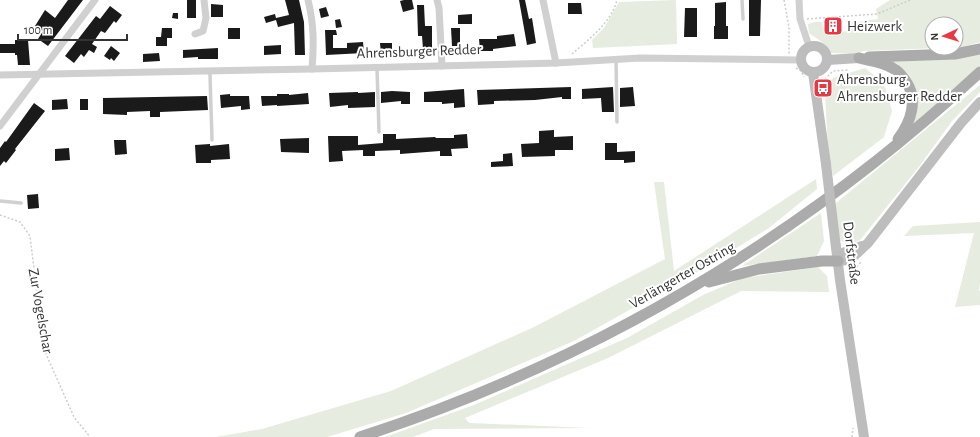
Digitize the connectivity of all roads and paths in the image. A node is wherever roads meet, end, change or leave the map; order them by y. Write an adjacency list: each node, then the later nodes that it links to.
1 (95, 0): 30 (street)
2 (204, 0): 13 (street)
3 (308, 0): 25 (street)
4 (437, 0): 23 (street)
5 (543, 0): 22 (street)
6 (617, 0): 16 (path)
7 (742, 0): 11 (lane)
8 (784, 0): 19 (path)
9 (799, 0): 12 (street)
10 (910, 0): 12 (path)
11 (743, 19)
12 (800, 19): 14 (street)
13 (195, 34)
14 (809, 46): 20 (street); 21 (street)
15 (980, 49): 17 (main road)
16 (569, 57)
17 (859, 58): 21 (street); 37 (main road)
18 (616, 59): 19 (street, Ahrensburger Redder); 22 (street, Ahrensburger Redder); 33 (lane)
19 (790, 60): 20 (street, Ahrensburger Redder)
20 (800, 60): 31 (street)
21 (828, 60): 31 (street)
22 (556, 63): 23 (street, Ahrensburger Redder)
23 (442, 66): 24 (street, Ahrensburger Redder)
24 (377, 68): 25 (street, Ahrensburger Redder); 35 (lane)
25 (312, 69): 27 (street, Ahrensburger Redder)
26 (848, 70): 31 (path)
27 (208, 71): 30 (street, Ahrensburger Redder); 36 (lane)
28 (980, 72): 37 (main road, Verlängerter Ostring)
29 (0, 75): 30 (street, Ahrensburger Redder)
30 (39, 75): 34 (street)
31 (814, 78): 41 (street, Dorfstraße, bridge)
32 (980, 102): 41 (street)
33 (617, 122)
34 (0, 126)
35 (379, 132)
36 (212, 140)
37 (889, 151): 42 (main road, Verlängerter Ostring)
38 (0, 201): 39 (lane)
39 (21, 203)
40 (0, 215): 43 (path, Zur Vogelschar)
41 (838, 258): 42 (main road); 45 (street, Dorfstraße)
42 (697, 285): 44 (main road, Verlängerter Ostring)
43 (90, 437)
44 (360, 437)
45 (864, 437)

